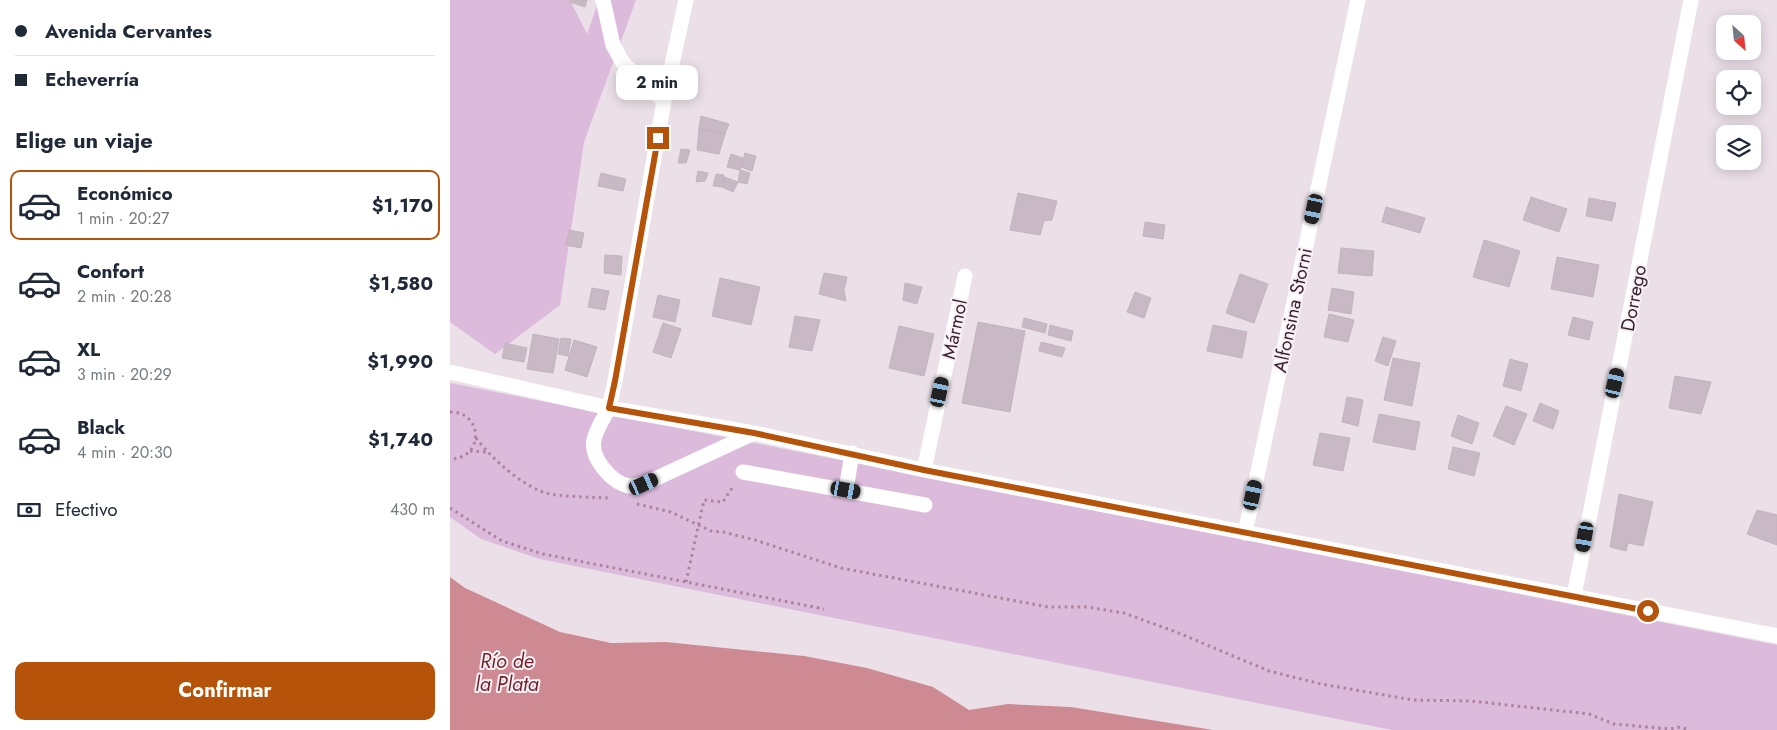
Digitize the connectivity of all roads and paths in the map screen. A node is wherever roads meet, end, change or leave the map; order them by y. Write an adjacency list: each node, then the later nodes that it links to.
1 (604, 0): 5 (street)
2 (686, 0): 5 (street)
3 (1358, 0): 24 (street, Alfonsina Storni)
4 (1692, 0): 26 (street, Dorrego)
5 (664, 101): 8 (street)
6 (965, 276): 16 (street, Mármol)
7 (450, 372): 8 (street)
8 (609, 408): 10 (street); 10 (street)
9 (450, 412): 11 (path)
10 (754, 433): 14 (street)
11 (476, 438): 12 (path); 13 (path)
12 (470, 451): 13 (path); 15 (path)
13 (486, 452): 19 (path)
14 (852, 453): 16 (street); 18 (street)
15 (450, 459)
16 (924, 470): 24 (street)
17 (743, 472): 18 (street); 23 (path)
18 (846, 490): 21 (street)
19 (614, 498)
20 (633, 503): 23 (path)
21 (925, 505)
22 (450, 508): 25 (path)
23 (698, 525): 25 (path); 29 (path)
24 (1245, 533): 26 (street)
25 (686, 582): 27 (path)
26 (1574, 596): 28 (street)
27 (824, 609)
28 (1777, 636)
29 (1689, 730)

